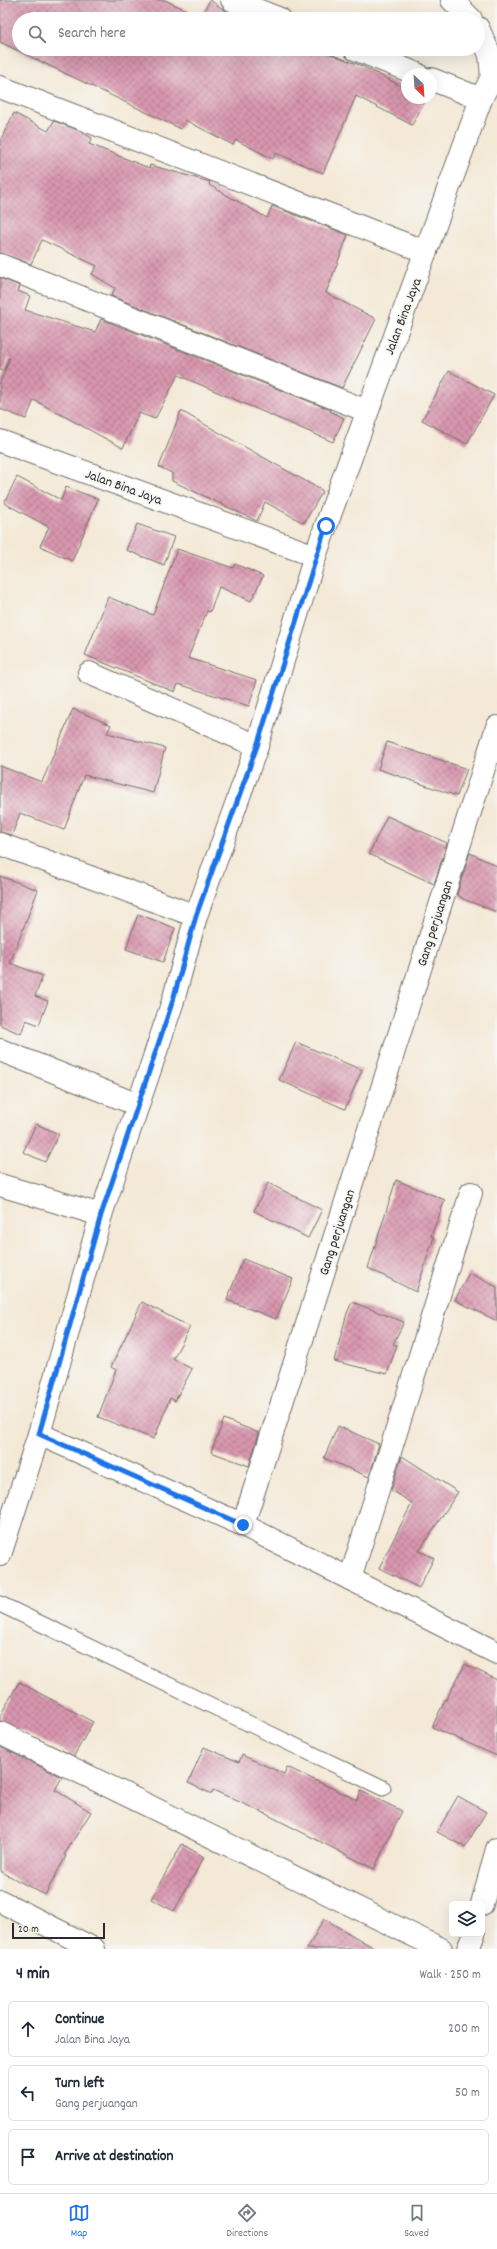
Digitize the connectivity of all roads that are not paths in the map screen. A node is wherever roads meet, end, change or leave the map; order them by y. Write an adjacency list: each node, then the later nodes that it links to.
1 (232, 0): 3 (street)
2 (452, 0): 4 (street)
3 (262, 12)
4 (465, 12)
5 (485, 44): 8 (street)
6 (372, 56): 7 (street)
7 (402, 68)
8 (494, 79): 11 (street, Jalan Bina Jaya)
9 (437, 82): 11 (street)
10 (0, 87): 12 (street)
11 (481, 99): 12 (street, Jalan Bina Jaya)
12 (426, 252): 14 (street, Jalan Bina Jaya)
13 (0, 264): 14 (street)
14 (367, 411): 16 (street, Jalan Bina Jaya)
15 (0, 441): 16 (street, Jalan Bina Jaya)
16 (315, 556): 19 (street, Jalan Bina Jaya)
17 (89, 673): 19 (street)
18 (497, 727): 28 (street, Gang perjuangan)
19 (257, 746): 21 (street, Jalan Bina Jaya)
20 (0, 844): 21 (street)
21 (196, 916): 23 (street, Jalan Bina Jaya)
22 (0, 1050): 23 (street)
23 (138, 1105): 26 (street, Jalan Bina Jaya)
24 (0, 1185): 26 (street)
25 (471, 1193): 31 (street)
26 (101, 1215): 27 (street, Jalan Bina Jaya)
27 (39, 1434): 28 (street); 29 (street, Jalan Bina Jaya)
28 (243, 1525): 31 (street)
29 (5, 1526): 30 (street, Jalan Bina Jaya)
30 (0, 1555)
31 (350, 1579): 33 (street)
32 (0, 1604): 35 (lane)
33 (497, 1653)
34 (0, 1733): 41 (street)
35 (383, 1788)
36 (497, 1849): 38 (street)
37 (0, 1901): 40 (street)
38 (483, 1901)
39 (473, 1937): 42 (street)
40 (94, 1949)
41 (441, 1949)
42 (468, 1949)

